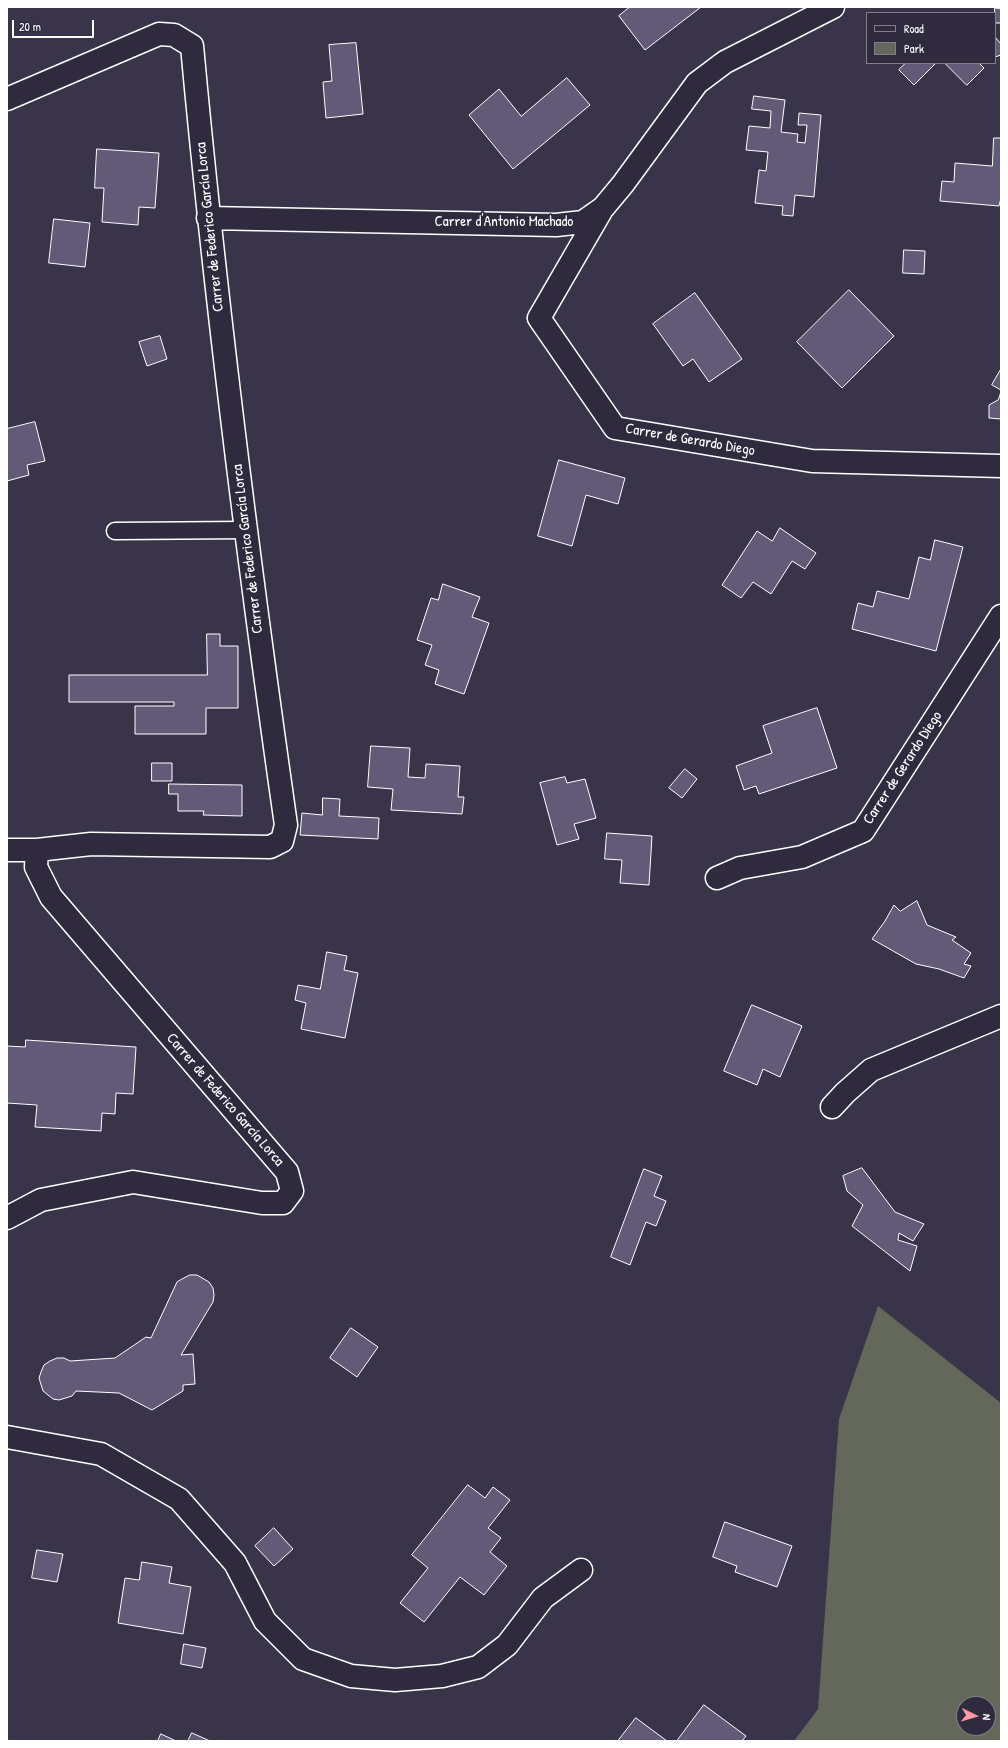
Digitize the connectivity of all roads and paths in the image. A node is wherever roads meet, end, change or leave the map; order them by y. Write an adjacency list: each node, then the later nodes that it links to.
1 (833, 7): 3 (street, Carrer d'Antonio Machado)
2 (7, 99): 4 (street, Carrer de Federico García Lorca)
3 (603, 208): 4 (street, Carrer d'Antonio Machado); 5 (street, Carrer de Gerardo Diego)
4 (208, 218): 6 (street, Carrer de Federico García Lorca)
5 (1001, 466)
6 (246, 530): 7 (lane); 10 (street, Carrer de Federico García Lorca)
7 (115, 531)
8 (1001, 616): 11 (street, Carrer de Gerardo Diego)
9 (7, 850): 10 (street, Carrer de Federico García Lorca)
10 (37, 850): 14 (street, Carrer de Federico García Lorca)
11 (717, 878)
12 (1001, 1016): 13 (street)
13 (832, 1107)
14 (7, 1218)
15 (7, 1437): 16 (street)
16 (581, 1570)

